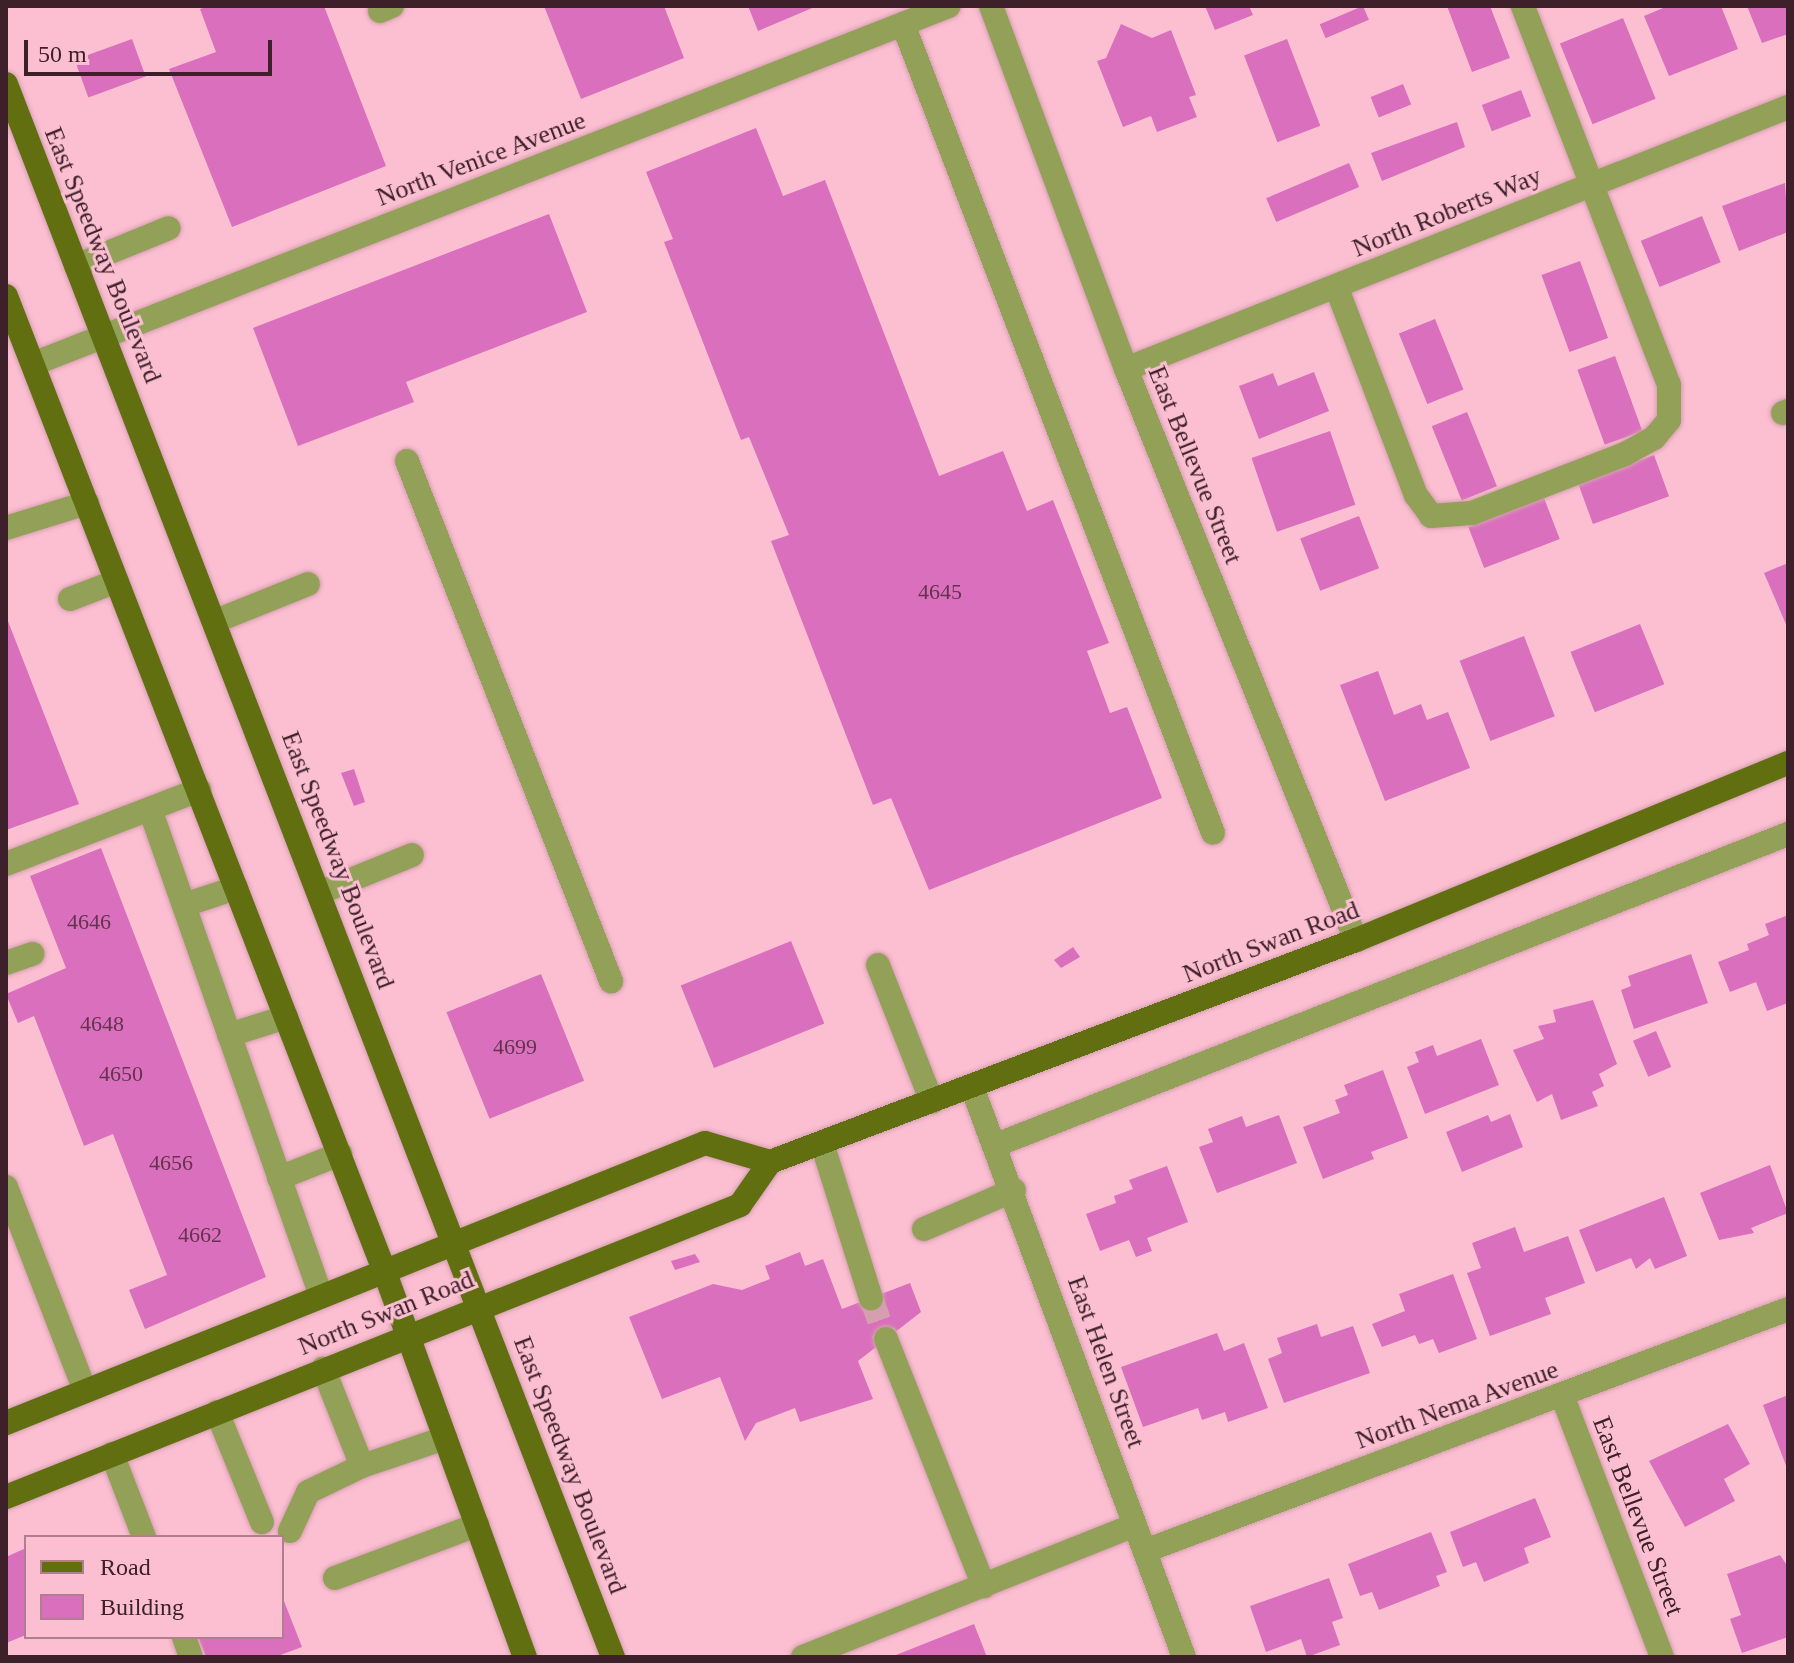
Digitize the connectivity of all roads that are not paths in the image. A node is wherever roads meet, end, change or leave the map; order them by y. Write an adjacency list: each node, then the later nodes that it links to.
1 (949, 6): 4 (street, North Venice Avenue)
2 (991, 6): 14 (street, East Bellevue Street)
3 (1523, 6): 7 (street)
4 (903, 24): 12 (street, North Venice Avenue); 25 (street)
5 (6, 84): 9 (main road, East Speedway Boulevard)
6 (1788, 107): 7 (street, North Roberts Way)
7 (1589, 186): 10 (street, North Roberts Way); 10 (street)
8 (169, 228): 9 (street)
9 (76, 266): 12 (main road, East Speedway Boulevard)
10 (1336, 286): 14 (street, North Roberts Way)
11 (7, 300): 13 (main road)
12 (106, 337): 13 (street, North Venice Avenue); 21 (main road, East Speedway Boulevard)
13 (33, 364): 16 (main road)
14 (1126, 369): 32 (street, East Bellevue Street)
15 (407, 461): 36 (street)
16 (87, 503): 17 (street); 18 (main road)
17 (6, 528)
18 (117, 581): 20 (street); 23 (main road)
19 (308, 584): 21 (street)
20 (70, 599)
21 (216, 621): 30 (main road, East Speedway Boulevard)
22 (1788, 763): 32 (main road, North Swan Road)
23 (199, 790): 24 (street); 29 (main road)
24 (150, 809): 28 (street); 31 (street)
25 (1213, 833)
26 (1788, 834): 42 (street)
27 (412, 855): 30 (street)
28 (6, 864)
29 (236, 888): 31 (street); 37 (main road)
30 (321, 892): 49 (main road, East Speedway Boulevard)
31 (184, 905): 38 (street)
32 (1356, 940): 39 (main road, North Swan Road)
33 (32, 954): 34 (street)
34 (6, 963)
35 (878, 965): 40 (street)
36 (611, 981)
37 (286, 1017): 38 (street); 43 (main road)
38 (229, 1035): 45 (street)
39 (972, 1087): 40 (main road, North Swan Road); 42 (street, East Helen Street)
40 (932, 1102): 41 (main road, North Swan Road)
41 (822, 1143): 44 (main road, North Swan Road); 52 (street)
42 (996, 1145): 47 (street, East Helen Street)
43 (340, 1154): 45 (street); 50 (main road)
44 (770, 1162): 49 (main road, North Swan Road); 53 (main road, North Swan Road)
45 (279, 1178): 51 (street)
46 (6, 1187): 58 (street)
47 (1014, 1190): 48 (street); 68 (street, East Helen Street)
48 (924, 1229)
49 (455, 1243): 50 (main road, North Swan Road); 53 (main road, East Speedway Boulevard)
50 (384, 1270): 51 (main road, North Swan Road); 55 (main road)
51 (321, 1296): 58 (main road, North Swan Road)
52 (871, 1298)
53 (479, 1305): 55 (main road, North Swan Road); 75 (main road, East Speedway Boulevard)
54 (1788, 1309): 59 (street, North Nema Avenue)
55 (408, 1335): 57 (main road, North Swan Road); 62 (main road)
56 (886, 1339): 73 (street)
57 (323, 1368): 60 (main road, North Swan Road); 64 (street)
58 (85, 1391): 61 (main road, North Swan Road)
59 (1562, 1395): 71 (street, North Nema Avenue); 78 (street, East Bellevue Street)
60 (217, 1412): 63 (main road, North Swan Road); 66 (street)
61 (6, 1423)
62 (445, 1438): 64 (street); 67 (main road)
63 (112, 1454): 65 (main road, North Swan Road); 70 (street)
64 (362, 1466): 69 (street)
65 (6, 1497)
66 (262, 1522)
67 (477, 1525): 72 (street); 74 (main road)
68 (1135, 1525): 71 (street, East Helen Street); 73 (street)
69 (290, 1531)
70 (143, 1535)
71 (1145, 1551): 77 (street, East Helen Street)
72 (335, 1578)
73 (984, 1586): 76 (street)
74 (525, 1657)
75 (613, 1657)
76 (803, 1657)
77 (1184, 1657)
78 (1662, 1657)

